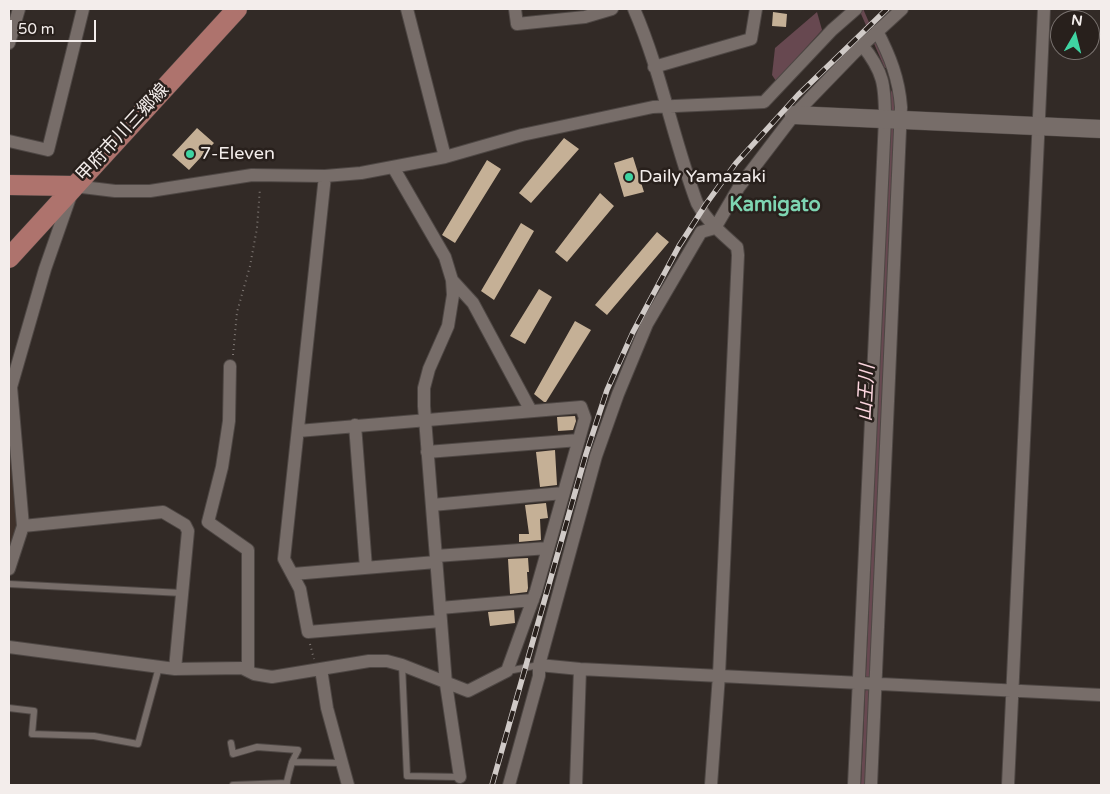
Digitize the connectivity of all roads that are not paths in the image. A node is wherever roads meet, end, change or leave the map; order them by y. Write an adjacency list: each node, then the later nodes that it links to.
1 (19, 9): 13 (street)
2 (83, 9): 20 (street)
3 (237, 9): 25 (main road, 甲府市川三郷線)
4 (407, 9): 21 (street)
5 (515, 9): 6 (street)
6 (612, 9)
7 (634, 9): 14 (street)
8 (756, 9): 14 (street)
9 (902, 9): 12 (street)
10 (1044, 9): 18 (street)
11 (855, 10): 15 (street)
12 (871, 38): 16 (street); 17 (street); 17 (street)
13 (9, 43)
14 (654, 67): 15 (street)
15 (665, 106): 21 (street); 26 (street)
16 (794, 115): 17 (street); 26 (street)
17 (892, 120): 18 (street); 63 (street)
18 (1038, 126): 19 (street); 64 (street)
19 (1101, 129)
20 (9, 141)
21 (445, 157): 22 (street)
22 (393, 167): 23 (street); 28 (street)
23 (325, 176): 25 (street); 34 (street)
24 (9, 185): 25 (main road)
25 (74, 186): 27 (main road, 甲府市川三郷線); 30 (street)
26 (716, 228): 54 (street); 61 (street)
27 (9, 258)
28 (452, 280): 31 (street); 32 (street)
29 (230, 366): 39 (street)
30 (10, 394): 40 (street)
31 (531, 410): 32 (street); 35 (street)
32 (425, 419): 33 (street); 36 (street)
33 (355, 425): 34 (street); 44 (street)
34 (298, 430): 46 (street)
35 (579, 440): 36 (street); 37 (street)
36 (428, 452): 38 (street)
37 (564, 493): 38 (street); 42 (street)
38 (432, 505): 43 (street)
39 (208, 522): 41 (street); 59 (street)
40 (24, 526): 41 (street); 45 (street)
41 (188, 531): 48 (street)
42 (548, 548): 43 (street); 49 (street)
43 (436, 559): 44 (street); 50 (street)
44 (366, 568): 46 (street)
45 (9, 569)
46 (293, 574): 51 (street)
47 (9, 584): 48 (lane)
48 (182, 593): 56 (street)
49 (533, 600): 50 (street); 60 (street)
50 (440, 608): 51 (street)
51 (441, 621): 62 (street)
52 (9, 647): 55 (street)
53 (402, 665): 57 (street); 62 (street); 70 (lane)
54 (540, 665): 58 (street); 60 (lane); 74 (street)
55 (159, 667): 56 (street); 66 (lane)
56 (175, 669): 59 (street)
57 (319, 669): 59 (street); 69 (street)
58 (580, 669): 61 (street); 75 (street)
59 (248, 670)
60 (507, 671): 62 (street)
61 (719, 675): 63 (street); 76 (street)
62 (446, 684): 70 (street)
63 (867, 684): 64 (street); 77 (street); 78 (street)
64 (1012, 690): 65 (street); 79 (street)
65 (1101, 695)
66 (9, 708)
67 (231, 743): 68 (lane)
68 (292, 762): 69 (lane); 71 (lane)
69 (342, 763): 73 (street)
70 (460, 777)
71 (287, 784): 72 (lane)
72 (232, 785)
73 (348, 785)
74 (509, 785)
75 (576, 785)
76 (711, 785)
77 (854, 785)
78 (871, 785)
79 (1008, 785)

